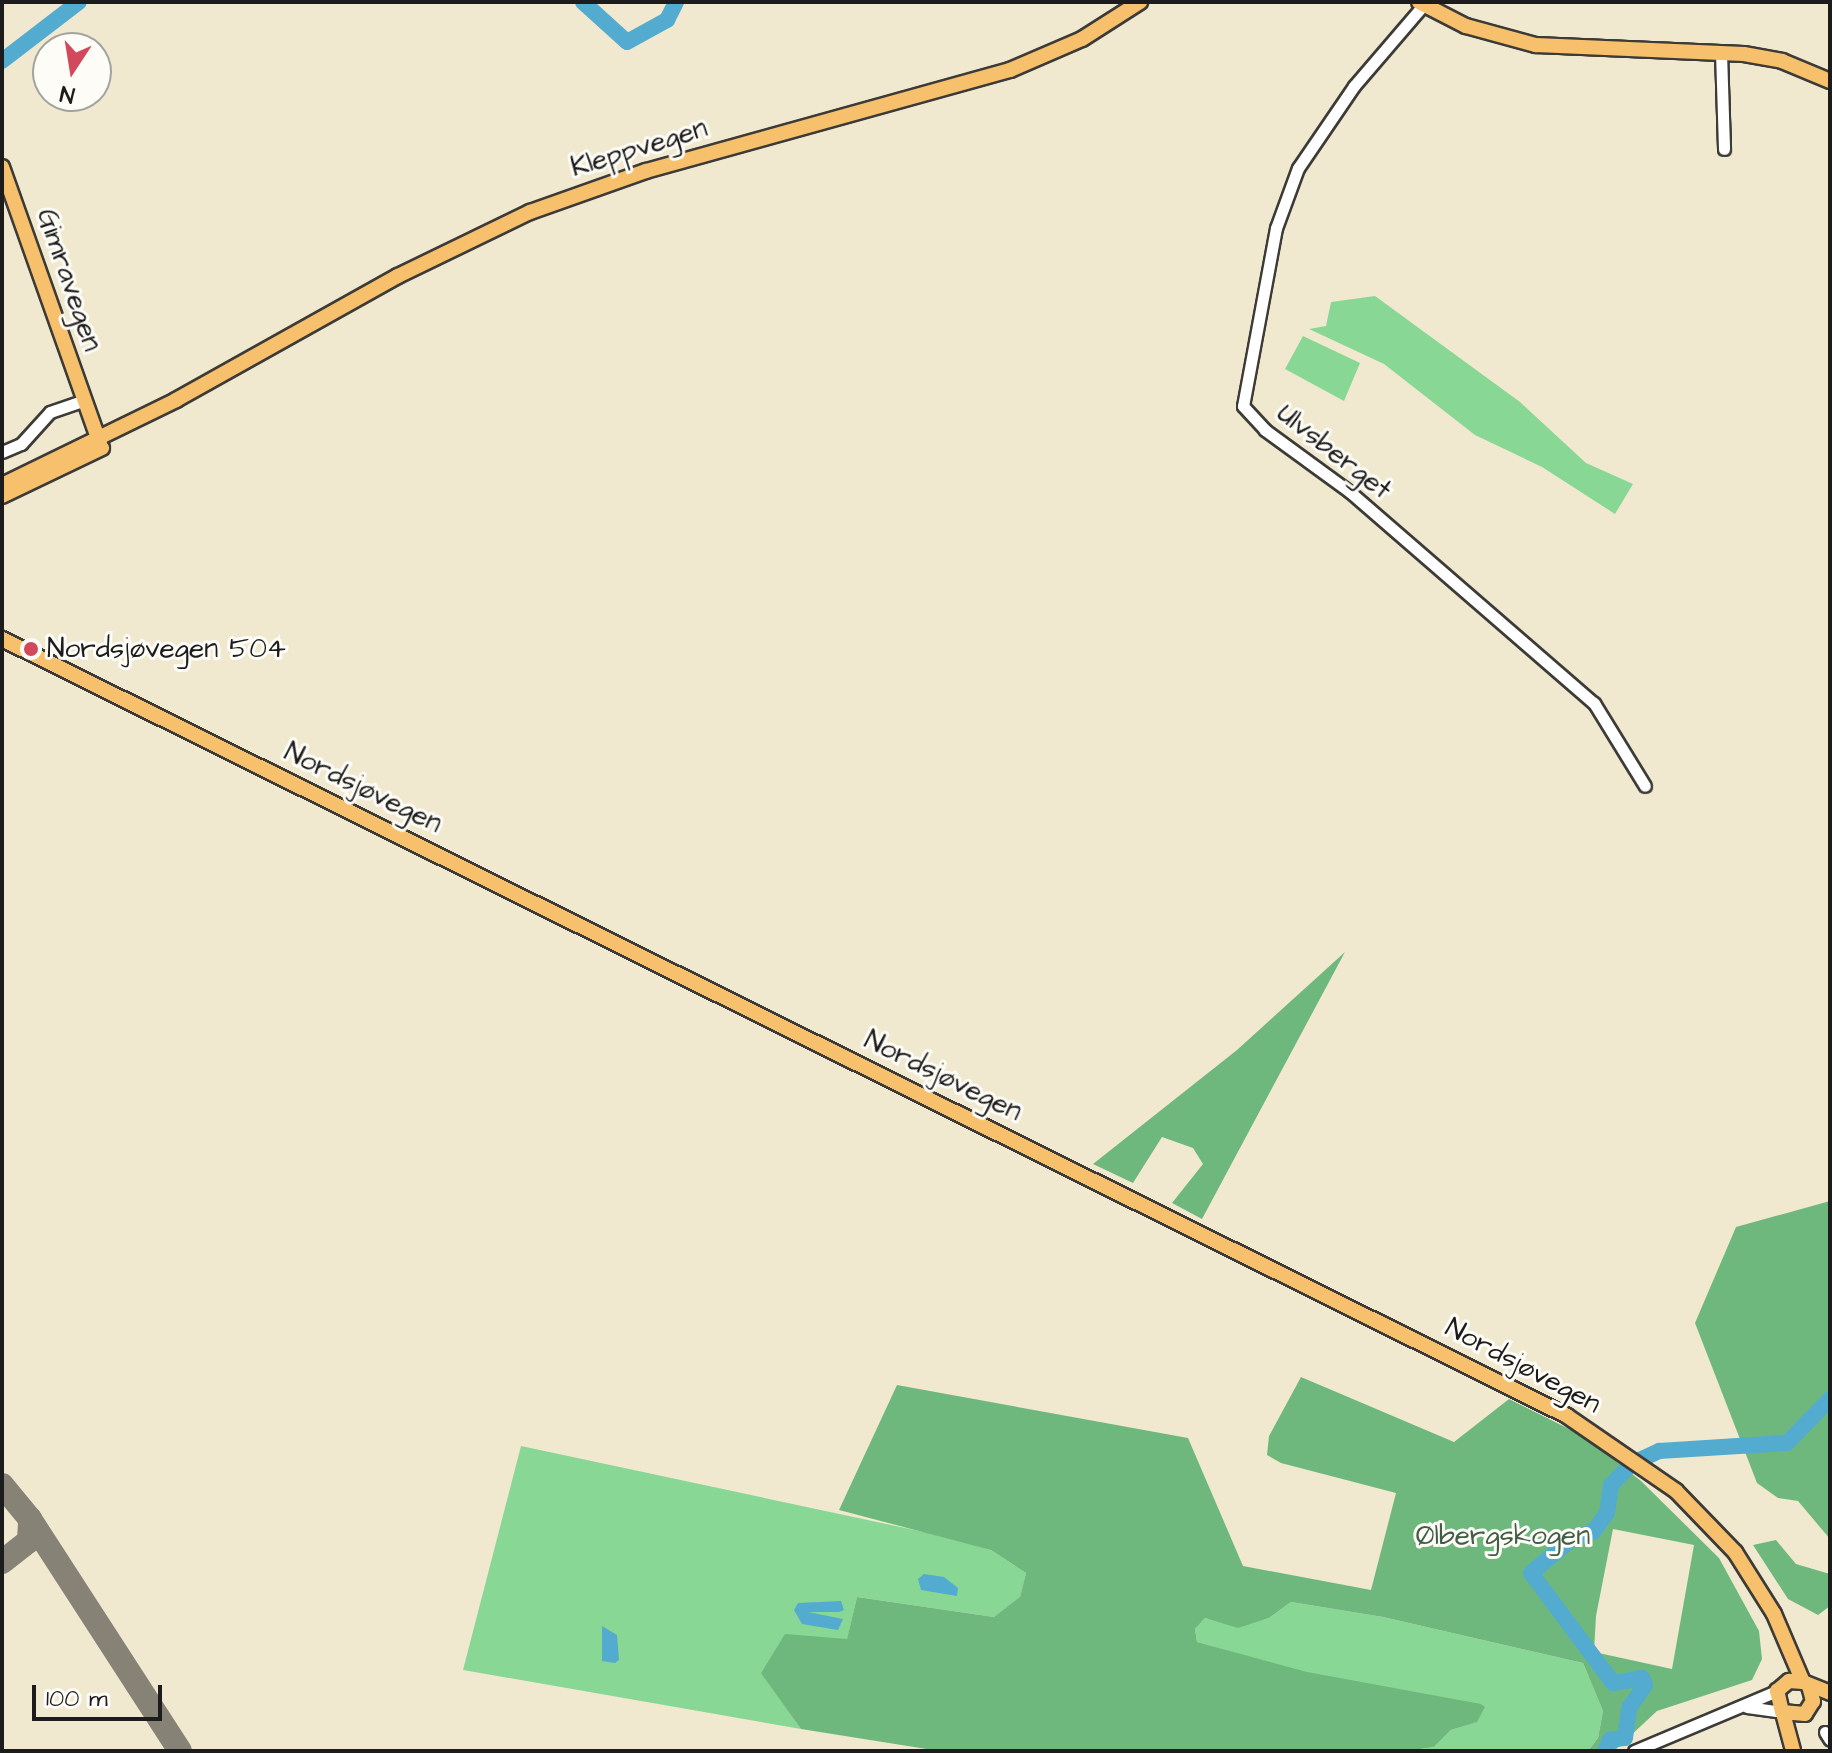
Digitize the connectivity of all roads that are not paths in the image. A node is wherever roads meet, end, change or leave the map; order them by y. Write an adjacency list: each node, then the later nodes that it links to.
1 (1140, 2): 8 (main road, Kleppvegen)
2 (1423, 3): 3 (main road); 13 (street, Ulvsberget)
3 (1721, 52): 4 (main road); 5 (street)
4 (1830, 81)
5 (1724, 149)
6 (2, 167): 7 (main road, Gimravegen)
7 (84, 405): 8 (main road, Gimravegen); 9 (street)
8 (97, 443): 10 (main road, Kleppvegen); 11 (main road, Kleppvegen)
9 (2, 452)
10 (2, 485)
11 (2, 496)
12 (2, 639): 14 (main road, Nordsjøvegen)
13 (1645, 786)
14 (1785, 1649): 15 (main road, Nordsjøvegen); 16 (main road)
15 (1806, 1684): 16 (main road); 17 (main road); 20 (main road)
16 (1778, 1691): 19 (street); 21 (main road)
17 (1830, 1693)
18 (1830, 1702): 20 (main road)
19 (1738, 1707): 21 (street); 22 (street)
20 (1808, 1711): 21 (main road); 23 (main road)
21 (1782, 1712): 23 (main road)
22 (1634, 1751)
23 (1794, 1751)

